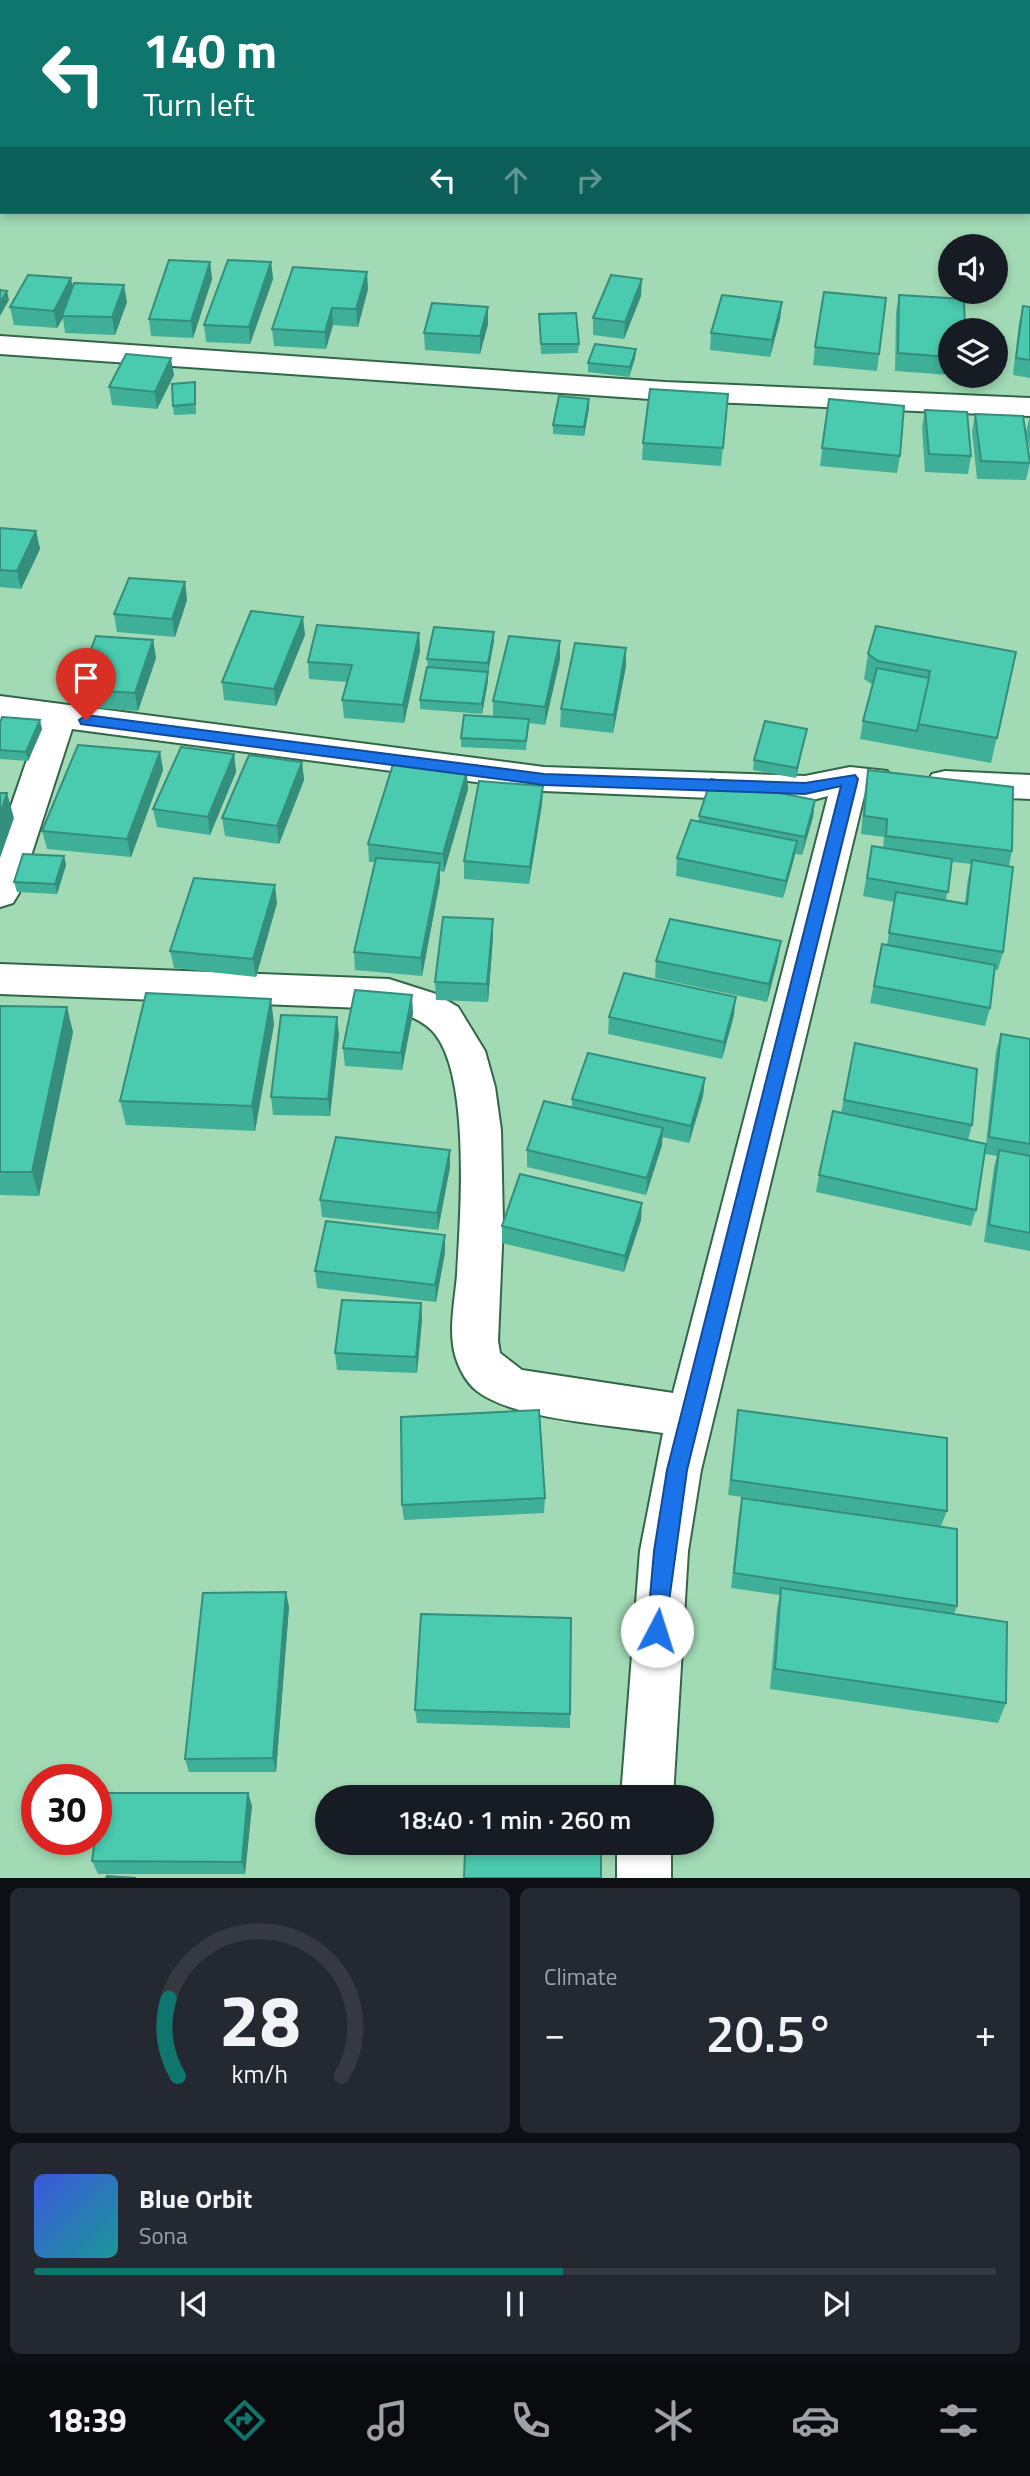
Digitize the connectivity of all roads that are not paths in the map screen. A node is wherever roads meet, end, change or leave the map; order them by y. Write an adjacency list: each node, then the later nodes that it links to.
1 (0, 345): 2 (street)
2 (1030, 407)
3 (0, 708): 4 (street)
4 (59, 717): 5 (street); 7 (street)
5 (850, 779): 6 (street); 9 (street)
6 (1030, 787)
7 (0, 893)
8 (0, 979): 9 (street)
9 (690, 1416): 10 (street)
10 (648, 1785)
11 (644, 1855): 12 (street)
12 (644, 1878)

